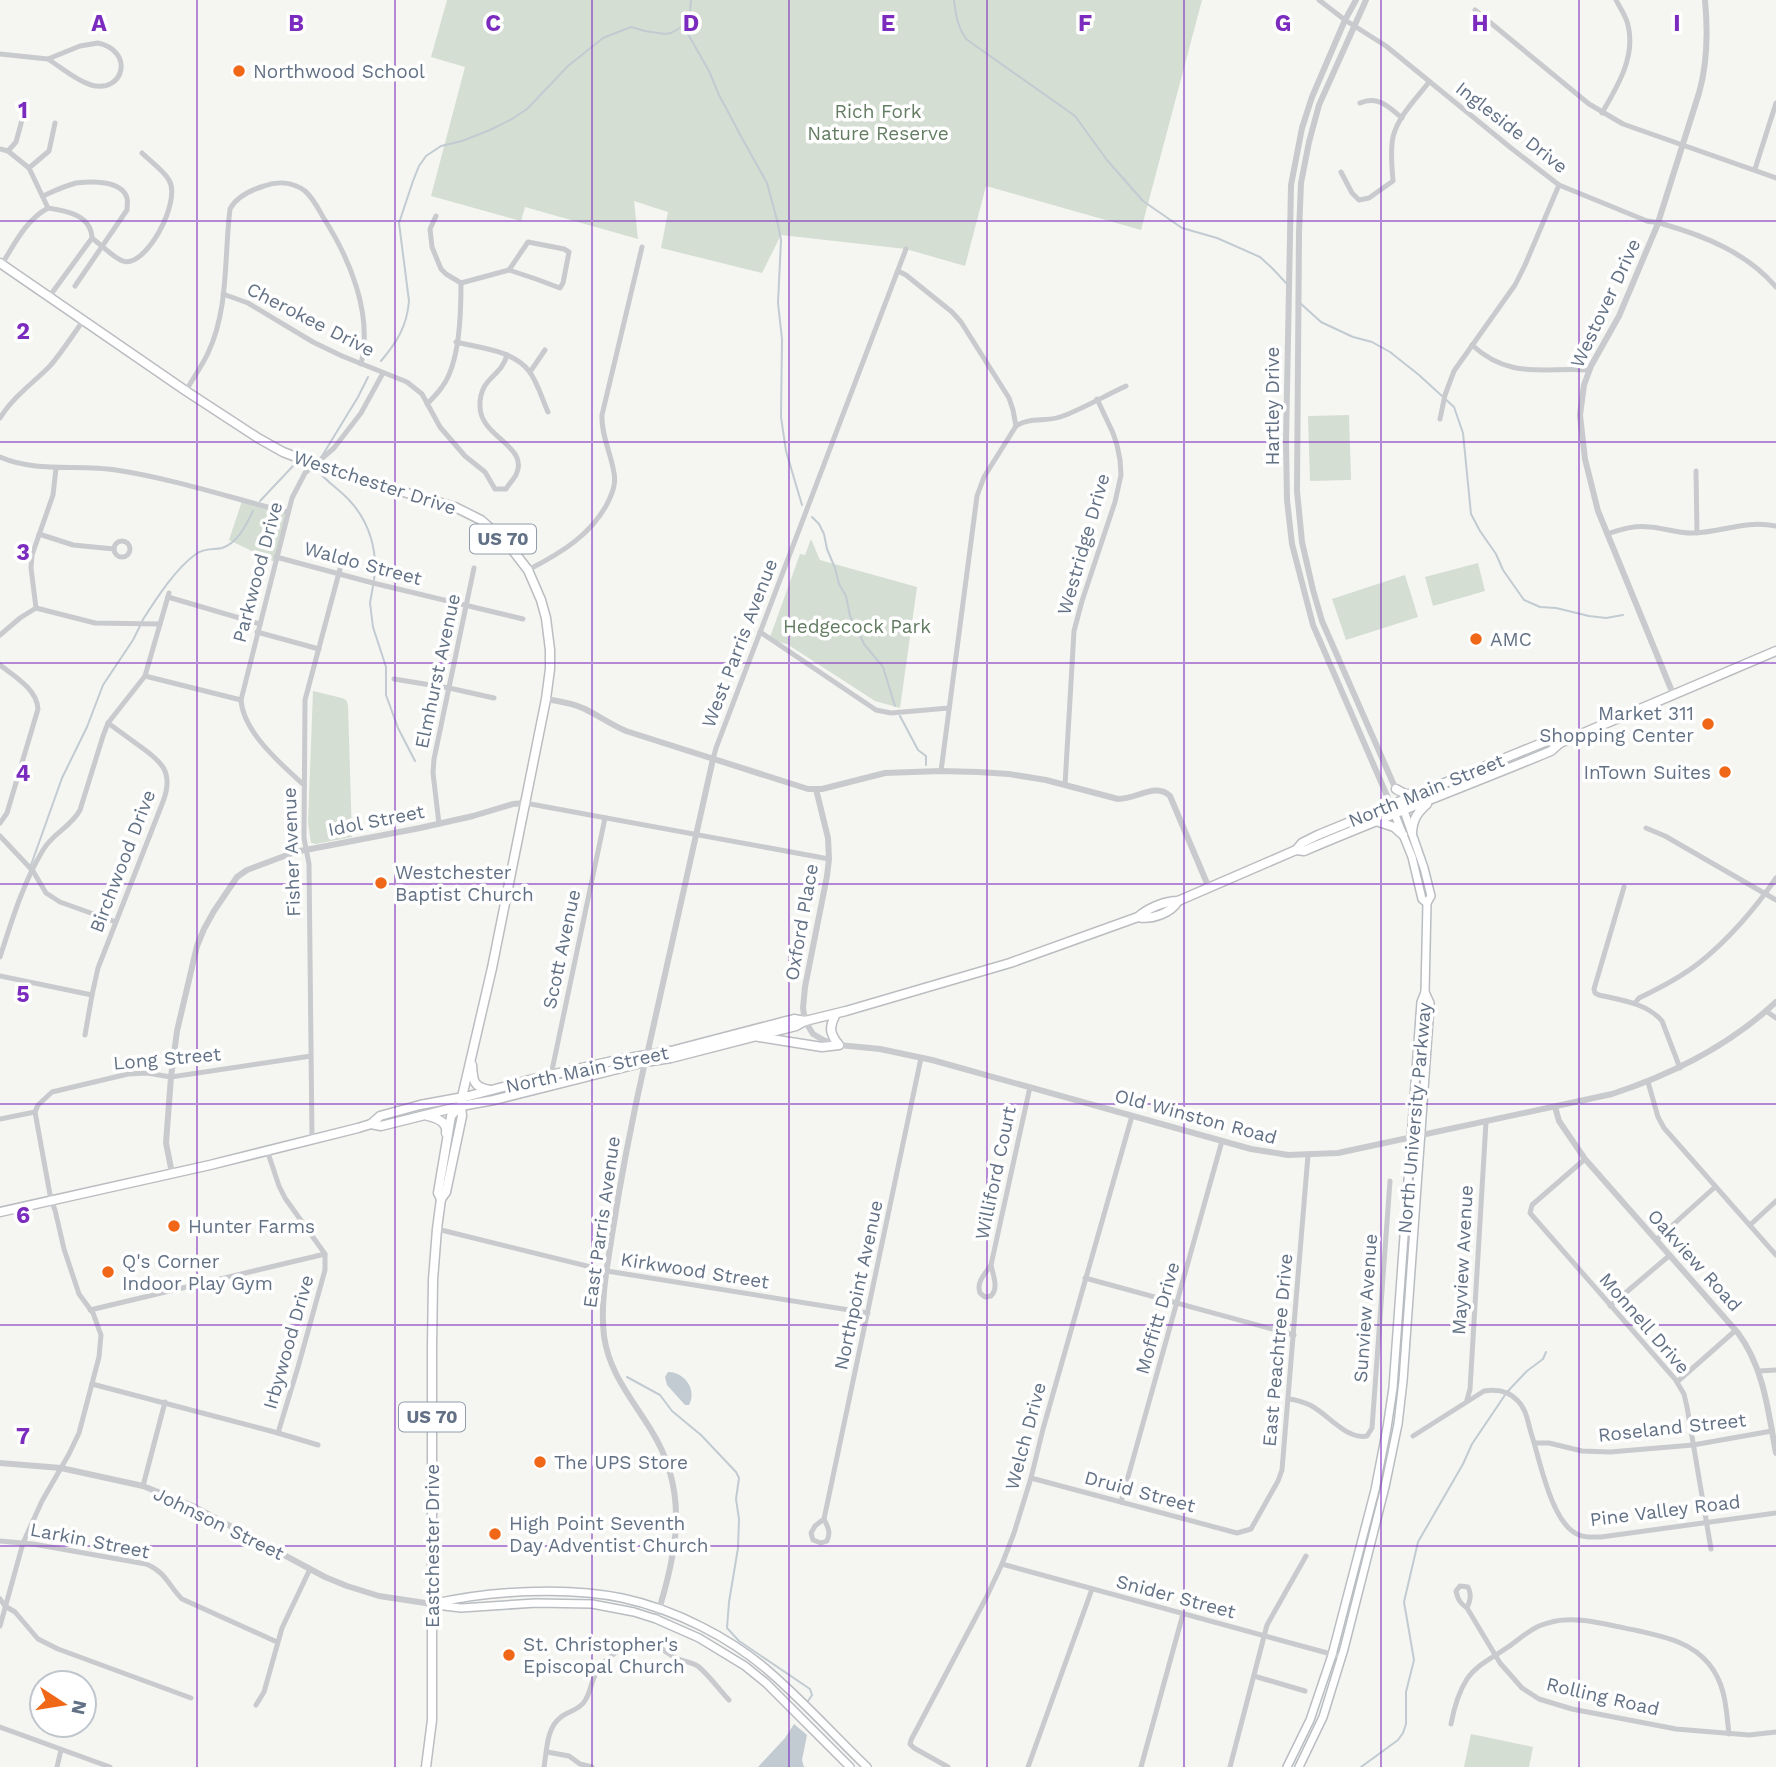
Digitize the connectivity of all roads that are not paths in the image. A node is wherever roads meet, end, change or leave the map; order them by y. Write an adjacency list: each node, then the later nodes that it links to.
1 (1319, 0): 7 (street, Ingleside Drive)
2 (1356, 0): 7 (street, Hartley Drive)
3 (1366, 0): 8 (street, Hartley Drive)
4 (1616, 0): 15 (street)
5 (1705, 0): 18 (street, Westover Drive)
6 (1475, 10): 15 (street)
7 (1345, 20): 8 (street, Ingleside Drive); 105 (street, Hartley Drive)
8 (1354, 26): 11 (street, Ingleside Drive); 100 (street, Hartley Drive)
9 (0, 54): 10 (street)
10 (48, 59): 10 (street)
11 (1429, 82): 16 (street); 26 (street, Ingleside Drive)
12 (1360, 103): 16 (street)
13 (1776, 103): 23 (street)
14 (26, 105): 20 (street)
15 (1602, 113): 18 (street)
16 (1402, 118): 24 (street)
17 (55, 123): 22 (street)
18 (1682, 146): 23 (street); 30 (street, Westover Drive)
19 (0, 149): 20 (street)
20 (8, 151): 22 (street)
21 (142, 153): 32 (street)
22 (29, 168): 27 (street)
23 (1755, 169): 25 (street)
24 (1341, 172)
25 (1776, 178)
26 (1559, 186): 30 (street, Ingleside Drive); 45 (street)
27 (43, 196): 28 (street); 32 (street)
28 (48, 208): 31 (street); 35 (street)
29 (436, 216): 38 (street)
30 (1659, 223): 40 (street, Ingleside Drive); 49 (street, Westover Drive)
31 (92, 238): 32 (street); 42 (street)
32 (103, 245): 39 (street)
33 (642, 247): 72 (street)
34 (906, 248): 37 (street, West Parris Avenue)
35 (1, 263): 42 (main road, Westchester Drive / US 70)
36 (509, 270): 36 (street); 38 (street)
37 (898, 271): 59 (street); 80 (street, West Parris Avenue)
38 (461, 283): 44 (street)
39 (75, 286)
40 (1776, 287)
41 (223, 294): 48 (street, Cherokee Drive); 48 (street); 53 (street)
42 (49, 297): 43 (main road, Westchester Drive / US 70)
43 (83, 321): 53 (main road, Westchester Drive / US 70); 57 (street)
44 (456, 342): 47 (street); 55 (street)
45 (1472, 345): 49 (street); 58 (street)
46 (545, 350): 50 (street)
47 (507, 355): 50 (street); 55 (street, Cherokee Drive)
48 (361, 364): 51 (street, Cherokee Drive)
49 (1590, 370): 68 (street, Westover Drive)
50 (530, 372): 56 (street)
51 (383, 373): 55 (street, Cherokee Drive); 61 (street, Parkwood Drive)
52 (1126, 386): 54 (street)
53 (186, 391): 61 (main road, Westchester Drive / US 70)
54 (1097, 399): 59 (street); 98 (street, Westridge Drive)
55 (427, 404)
56 (548, 412)
57 (0, 418)
58 (1440, 419)
59 (1016, 426): 92 (street)
60 (0, 457): 62 (street)
61 (314, 465): 64 (street, Parkwood Drive); 72 (main road, Westchester Drive / US 70)
62 (56, 468): 64 (street); 67 (street)
63 (1696, 471): 66 (street)
64 (287, 512): 70 (street, Parkwood Drive)
65 (1776, 526): 66 (street)
66 (1697, 533): 68 (street)
67 (39, 534): 69 (street); 75 (street)
68 (1607, 534): 88 (street, Westover Drive)
69 (114, 549)
70 (276, 557): 73 (street, Waldo Street); 77 (street, Parkwood Drive)
71 (474, 568): 74 (street, Elmhurst Avenue)
72 (528, 570): 90 (main road, Westchester Drive / US 70)
73 (339, 572): 74 (street, Waldo Street); 82 (street, Fisher Avenue)
74 (467, 606): 76 (street, Waldo Street); 87 (street, Elmhurst Avenue)
75 (36, 608): 78 (street); 81 (street)
76 (523, 619)
77 (260, 624): 78 (street); 79 (street, Parkwood Drive)
78 (160, 625): 85 (street)
79 (257, 632): 82 (street); 91 (street, Parkwood Drive)
80 (760, 632): 92 (street); 95 (street, West Parris Avenue)
81 (0, 635)
82 (319, 649): 97 (street, Fisher Avenue)
83 (1776, 651): 88 (main road, North Main Street)
84 (0, 664): 110 (street)
85 (145, 676): 91 (street); 93 (street)
86 (394, 679): 87 (street)
87 (449, 688): 89 (street); 111 (street, Elmhurst Avenue)
88 (1673, 694): 94 (main road, North Main Street)
89 (494, 698)
90 (546, 699): 95 (street); 104 (main road, Westchester Drive / US 70)
91 (241, 700): 97 (street)
92 (949, 708): 96 (street)
93 (108, 723): 121 (street); 129 (street, Birchwood Drive)
94 (1560, 743): 101 (main road, North Main Street); 102 (main road, North Main Street)
95 (713, 759): 99 (street); 116 (street, West Parris Avenue)
96 (941, 771): 98 (street); 99 (street)
97 (304, 785): 118 (street, Fisher Avenue)
98 (1065, 785): 124 (street)
99 (816, 789): 120 (street, Oxford Place)
100 (1396, 789): 101 (main road); 103 (street, Hartley Drive)
101 (1415, 795): 103 (main road, North Main Street)
102 (1432, 800): 106 (main road, North Main Street); 113 (main road)
103 (1401, 801): 105 (main road, North Main Street); 106 (main road)
104 (525, 803): 108 (street, Idol Street); 111 (street, Idol Street); 142 (main road, Westchester Drive / US 70)
105 (1391, 804): 107 (main road); 114 (main road, North Main Street)
106 (1405, 811): 107 (main road, North Main Street); 113 (main road)
107 (1395, 814): 109 (main road, North Main Street); 113 (main road)
108 (605, 818): 116 (street, Idol Street); 148 (street, Scott Avenue)
109 (1376, 821): 113 (main road); 117 (main road, North Main Street)
110 (0, 823)
111 (439, 824): 118 (street, Idol Street)
112 (1646, 828): 125 (street)
113 (1407, 834): 132 (main road)
114 (1318, 835): 117 (main road); 119 (main road, North Main Street)
115 (0, 836): 121 (street)
116 (696, 836): 120 (street, Idol Street); 146 (street, West Parris Avenue)
117 (1317, 846): 119 (main road, North Main Street)
118 (306, 849): 144 (street, Fisher Avenue); 149 (street, Idol Street)
119 (1297, 850): 124 (main road, North Main Street)
120 (829, 859): 139 (street, Oxford Place)
121 (33, 871): 129 (street); 130 (street)
122 (1776, 878): 125 (street)
123 (1625, 887): 135 (street)
124 (1209, 888): 127 (main road, North Main Street)
125 (1765, 893): 126 (street); 135 (street)
126 (1776, 900)
127 (1174, 903): 128 (main road, North Main Street); 128 (main road, North Main Street)
128 (1143, 918): 137 (main road, North Main Street)
129 (116, 922): 133 (street, Birchwood Drive)
130 (0, 957)
131 (0, 976): 133 (street)
132 (1425, 992): 162 (main road, North University Parkway); 163 (main road, North University Parkway)
133 (92, 995): 140 (street, Birchwood Drive)
134 (1776, 1002): 136 (street, Old Winston Road)
135 (1635, 1003): 147 (street)
136 (1766, 1011): 138 (street); 147 (street, Old Winston Road)
137 (836, 1014): 139 (main road, North Main Street); 143 (main road)
138 (1776, 1018)
139 (805, 1021): 141 (main road, North Main Street); 143 (street, Old Winston Road); 146 (main road, North Main Street)
140 (85, 1035)
141 (752, 1037): 143 (main road); 146 (main road, North Main Street)
142 (474, 1044): 153 (main road); 154 (main road, Westchester Drive / US 70)
143 (839, 1045): 145 (street, Old Winston Road)
144 (311, 1056): 149 (street, Long Street); 164 (street, Fisher Avenue)
145 (921, 1058): 152 (street, Old Winston Road); 189 (street, Northpoint Avenue)
146 (646, 1059): 148 (main road, North Main Street); 151 (main road, North Main Street); 184 (street, East Parris Avenue)
147 (1680, 1068): 150 (street, Old Winston Road)
148 (551, 1075): 151 (street, Scott Avenue); 153 (main road, North Main Street)
149 (171, 1077): 156 (street, Long Street); 170 (street, Idol Street)
150 (1648, 1082): 155 (street, Old Winston Road); 172 (street)
151 (551, 1086): 154 (main road, North Main Street)
152 (1030, 1087): 158 (street, Old Winston Road); 183 (street, Williford Court)
153 (493, 1090): 154 (main road, North Main Street)
154 (461, 1102): 157 (main road, North Main Street); 161 (main road, North Main Street); 166 (main road, Eastchester Drive / US 70); 173 (main road, Eastchester Drive / US 70)
155 (1555, 1107): 160 (street, Old Winston Road); 169 (street, Oakview Road)
156 (35, 1112): 159 (street); 174 (street)
157 (425, 1115): 161 (main road, North Main Street); 166 (main road)
158 (1132, 1116): 165 (street, Old Winston Road); 185 (street, Welch Drive)
159 (0, 1119)
160 (1486, 1122): 162 (street, Old Winston Road); 197 (street, Mayview Avenue)
161 (371, 1124): 164 (main road, North Main Street)
162 (1421, 1136): 163 (street, Old Winston Road); 234 (main road, North University Parkway)
163 (1411, 1138): 168 (street, Old Winston Road); 232 (main road, North University Parkway)
164 (312, 1139): 167 (main road, North Main Street)
165 (1222, 1141): 168 (street, Old Winston Road); 186 (street, Moffitt Drive)
166 (445, 1148): 173 (main road, Eastchester Drive / US 70)
167 (267, 1150): 170 (main road, North Main Street); 180 (street, Irbywood Drive)
168 (1308, 1155): 191 (street, East Peachtree Drive)
169 (1585, 1159): 179 (street, Oakview Road); 187 (street, Monnell Drive)
170 (173, 1173): 174 (main road, North Main Street)
171 (1390, 1181): 196 (street, Sunview Avenue)
172 (1715, 1187): 177 (street); 179 (street)
173 (441, 1199): 178 (main road, Eastchester Drive / US 70)
174 (51, 1200): 176 (main road, North Main Street); 188 (street)
175 (1776, 1201): 177 (street)
176 (0, 1212)
177 (1750, 1225): 182 (street)
178 (437, 1229): 184 (street, Kirkwood Street); 223 (main road, Eastchester Drive / US 70)
179 (1656, 1240): 181 (street, Oakview Road)
180 (325, 1254): 188 (street); 200 (street, Irbywood Drive)
181 (1670, 1255): 187 (street); 190 (street, Oakview Road)
182 (1776, 1255)
183 (991, 1265): 183 (street, Williford Court)
184 (607, 1271): 189 (street, Kirkwood Street); 225 (street, East Parris Avenue)
185 (1086, 1278): 186 (street); 208 (street, Welch Drive)
186 (1177, 1303): 191 (street); 210 (street, Moffitt Drive)
187 (1610, 1306): 194 (street, Monnell Drive)
188 (90, 1310): 195 (street)
189 (868, 1313): 212 (street, Northpoint Avenue)
190 (1735, 1330): 193 (street, Oakview Road); 194 (street)
191 (1294, 1335): 196 (street, East Peachtree Drive)
192 (1776, 1370): 193 (street)
193 (1759, 1371): 199 (street, Oakview Road)
194 (1677, 1382): 203 (street, Monnell Drive)
195 (92, 1384): 198 (street); 207 (street)
196 (1289, 1399): 214 (street, East Peachtree Drive)
197 (1467, 1400): 201 (street, Pine Valley Road); 202 (street, Pine Valley Road)
198 (165, 1402): 200 (street); 209 (street)
199 (1772, 1431): 203 (street, Roseland Street); 205 (street, Oakview Road)
200 (278, 1433): 204 (street)
201 (1413, 1436)
202 (1535, 1443): 203 (street, Roseland Street); 213 (street, Pine Valley Road)
203 (1693, 1444): 213 (street, Monnell Drive)
204 (318, 1445)
205 (1776, 1453)
206 (0, 1463): 207 (street, Johnson Street)
207 (61, 1468): 209 (street, Johnson Street); 216 (street)
208 (1031, 1478): 210 (street, Druid Street); 219 (street, Welch Drive)
209 (143, 1486): 220 (street, Johnson Street)
210 (1121, 1502): 214 (street, Druid Street)
211 (1776, 1513): 213 (street, Pine Valley Road)
212 (824, 1519): 212 (street, Northpoint Avenue)
213 (1706, 1522): 217 (street, Monnell Drive)
214 (1241, 1533)
215 (0, 1541): 216 (street, Larkin Street)
216 (23, 1543): 224 (street); 231 (street, Larkin Street)
217 (1711, 1549)
218 (1306, 1556): 230 (street)
219 (1002, 1564): 221 (street, Snider Street); 253 (street, Welch Drive)
220 (310, 1569): 223 (street, Johnson Street); 231 (street)
221 (1092, 1589): 227 (street, Snider Street); 254 (street)
222 (0, 1599): 224 (street)
223 (432, 1604): 225 (main road, Johnson Street); 228 (main road, Johnson Street); 248 (main road, Eastchester Drive / US 70)
224 (5, 1606): 229 (street); 237 (street)
225 (659, 1608): 228 (street, East Parris Avenue); 252 (main road, Johnson Street)
226 (1467, 1608): 233 (street, Rolling Road)
227 (1183, 1614): 230 (street, Snider Street); 255 (street)
228 (656, 1619): 251 (main road, Johnson Street)
229 (0, 1626)
230 (1263, 1636): 232 (street, Snider Street); 235 (street)
231 (277, 1642): 239 (street)
232 (1332, 1655): 234 (street, Snider Street); 257 (main road, North University Parkway)
233 (1496, 1656): 240 (street); 243 (street, Rolling Road); 243 (street)
234 (1342, 1657): 258 (main road, North University Parkway)
235 (1254, 1676): 236 (street); 256 (street)
236 (1306, 1691)
237 (191, 1698)
238 (729, 1700): 245 (street)
239 (256, 1705)
240 (1451, 1724)
241 (0, 1727): 244 (street)
242 (1776, 1732): 243 (street, Rolling Road)
243 (1729, 1734)
244 (61, 1750): 246 (street); 247 (street)
245 (547, 1752): 249 (street); 250 (street)
246 (57, 1767)
247 (110, 1767)
248 (426, 1767)
249 (544, 1767)
250 (592, 1767)
251 (850, 1767)
252 (867, 1767)
253 (948, 1767)
254 (1028, 1767)
255 (1141, 1767)
256 (1230, 1767)
257 (1287, 1767)
258 (1299, 1767)

